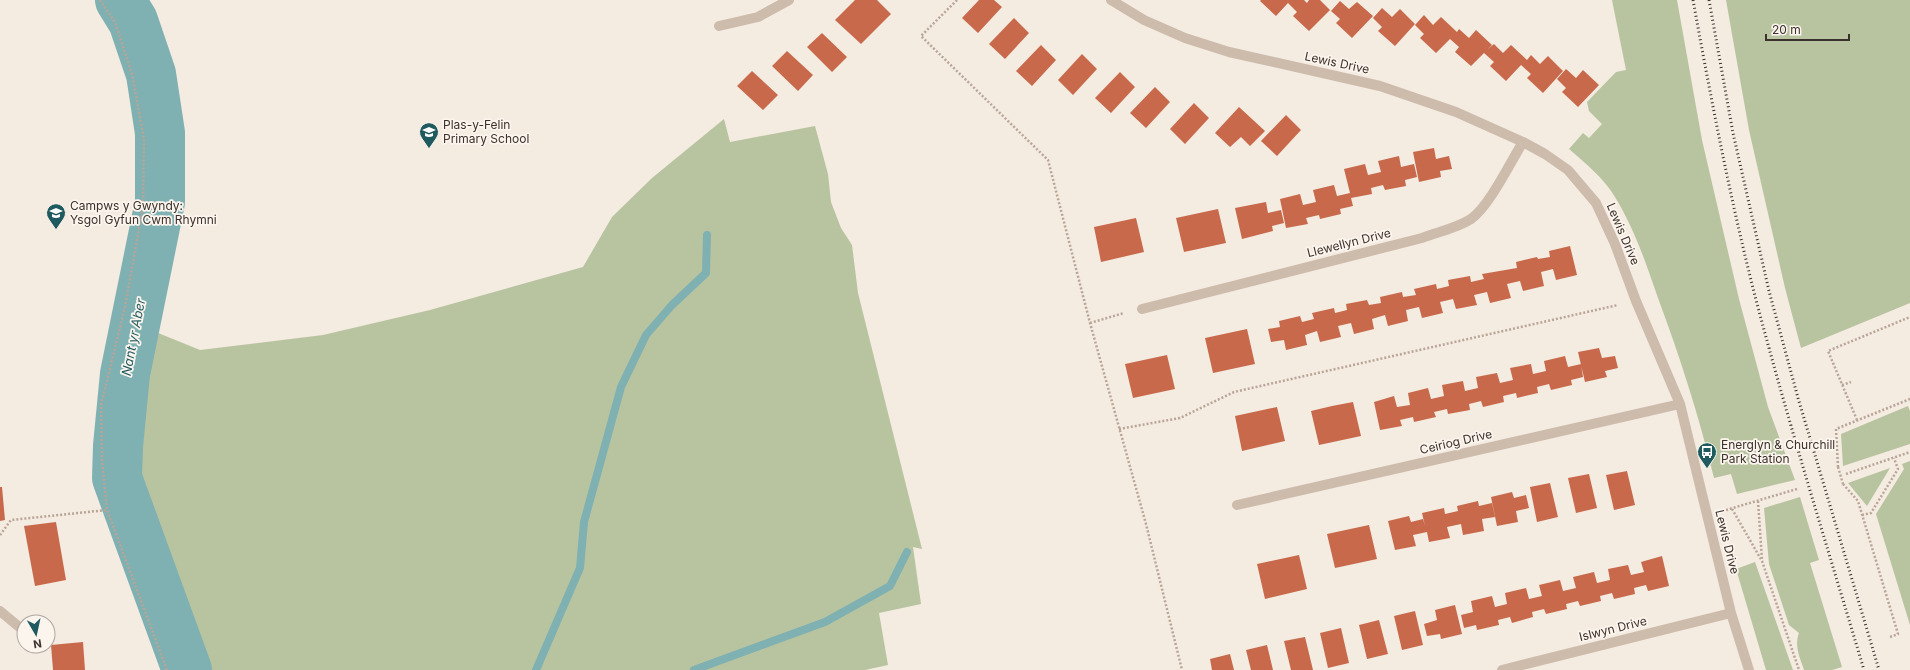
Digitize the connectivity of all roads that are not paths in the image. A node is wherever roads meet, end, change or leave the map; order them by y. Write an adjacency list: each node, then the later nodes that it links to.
1 (789, 0): 3 (street)
2 (1111, 0): 4 (street, Lewis Drive)
3 (719, 26)
4 (1523, 142): 5 (street, Llewellyn Drive); 6 (street, Lewis Drive)
5 (1142, 308)
6 (1680, 404): 7 (street, Ceiriog Drive); 9 (street, Lewis Drive)
7 (1237, 505)
8 (0, 610): 10 (street)
9 (1731, 612): 11 (street, Islwyn Drive); 12 (street, Lewis Drive)
10 (16, 624)
11 (1504, 670)
12 (1749, 670)

